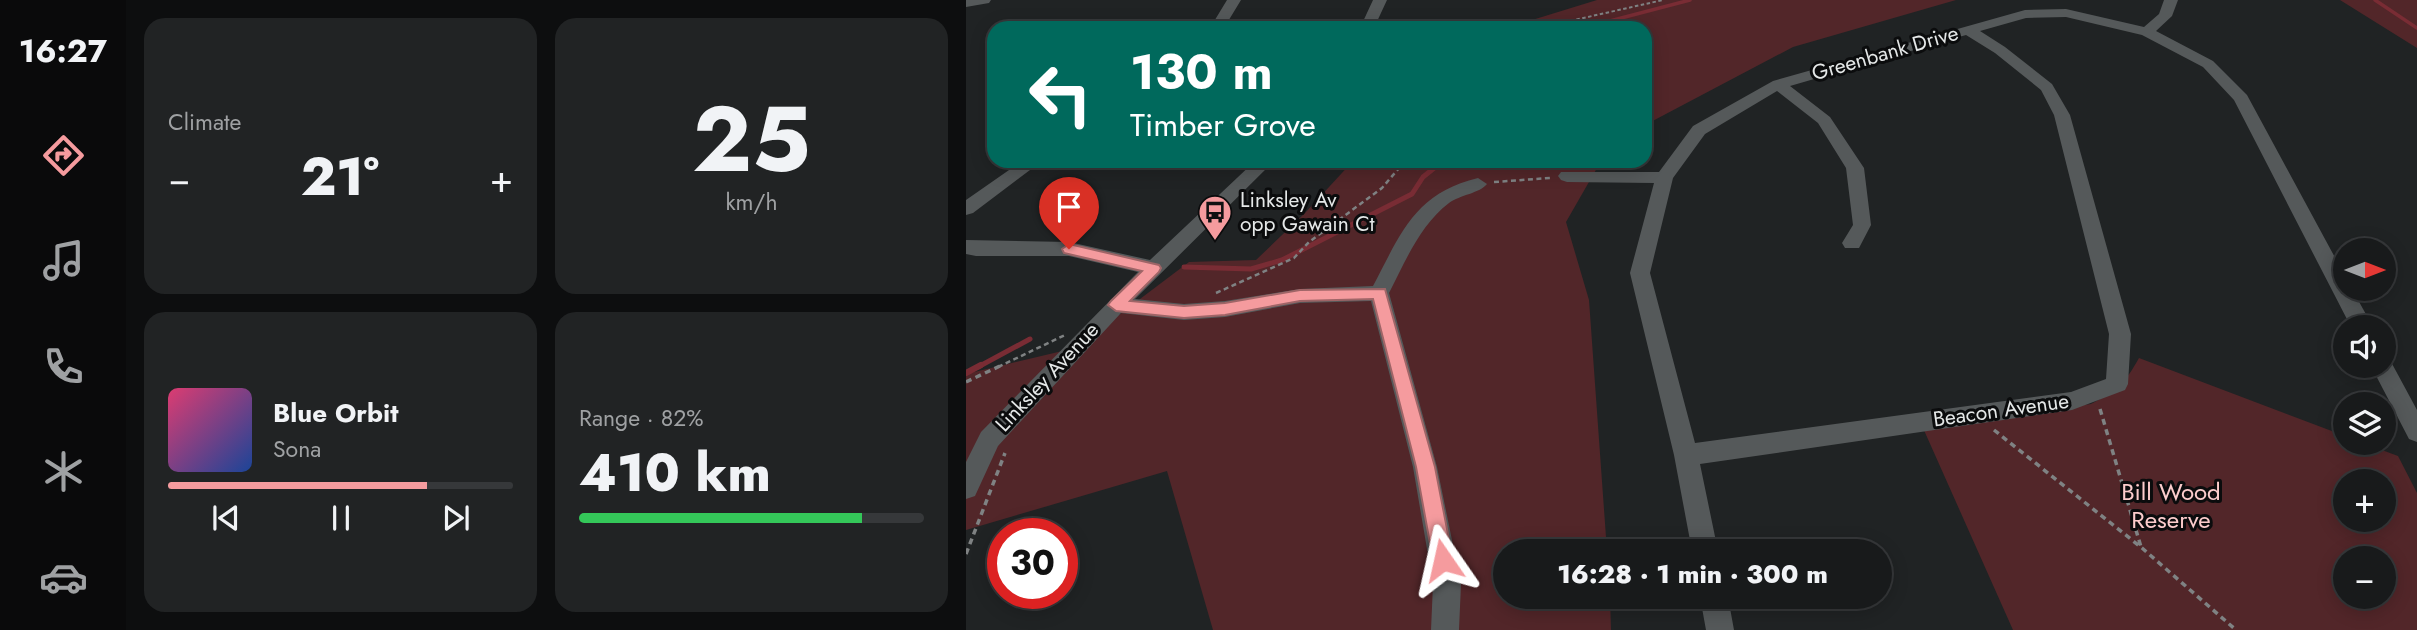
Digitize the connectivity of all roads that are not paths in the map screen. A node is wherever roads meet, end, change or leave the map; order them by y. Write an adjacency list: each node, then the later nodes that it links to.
1 (984, 0): 5 (street)
2 (1234, 0): 6 (street)
3 (1380, 0): 7 (street)
4 (2171, 0): 9 (street)
5 (966, 3)
6 (1221, 21)
7 (1370, 21)
8 (1966, 29): 9 (street, Greenbank Drive); 10 (street, Greenbank Drive); 25 (street, Beacon Avenue)
9 (2147, 32): 22 (street, Greenbank Drive)
10 (1779, 84): 14 (street, Greenbank Drive); 17 (street)
11 (1024, 168): 16 (street)
12 (1258, 168): 19 (street, Linksley Avenue)
13 (1567, 177): 14 (street)
14 (1664, 178): 25 (street, Greenbank Drive)
15 (1478, 184): 20 (street)
16 (966, 209)
17 (1852, 243)
18 (969, 251): 19 (street)
19 (1153, 268): 21 (street, Linksley Avenue)
20 (1379, 293): 21 (street); 29 (street)
21 (1116, 305): 26 (street, Linksley Avenue)
22 (2356, 315)
23 (2388, 378): 24 (street)
24 (2417, 432)
25 (1686, 455): 27 (street, Greenbank Drive)
26 (966, 488)
27 (1703, 539)
28 (1716, 609): 30 (street)
29 (1445, 630)
30 (1720, 630)

